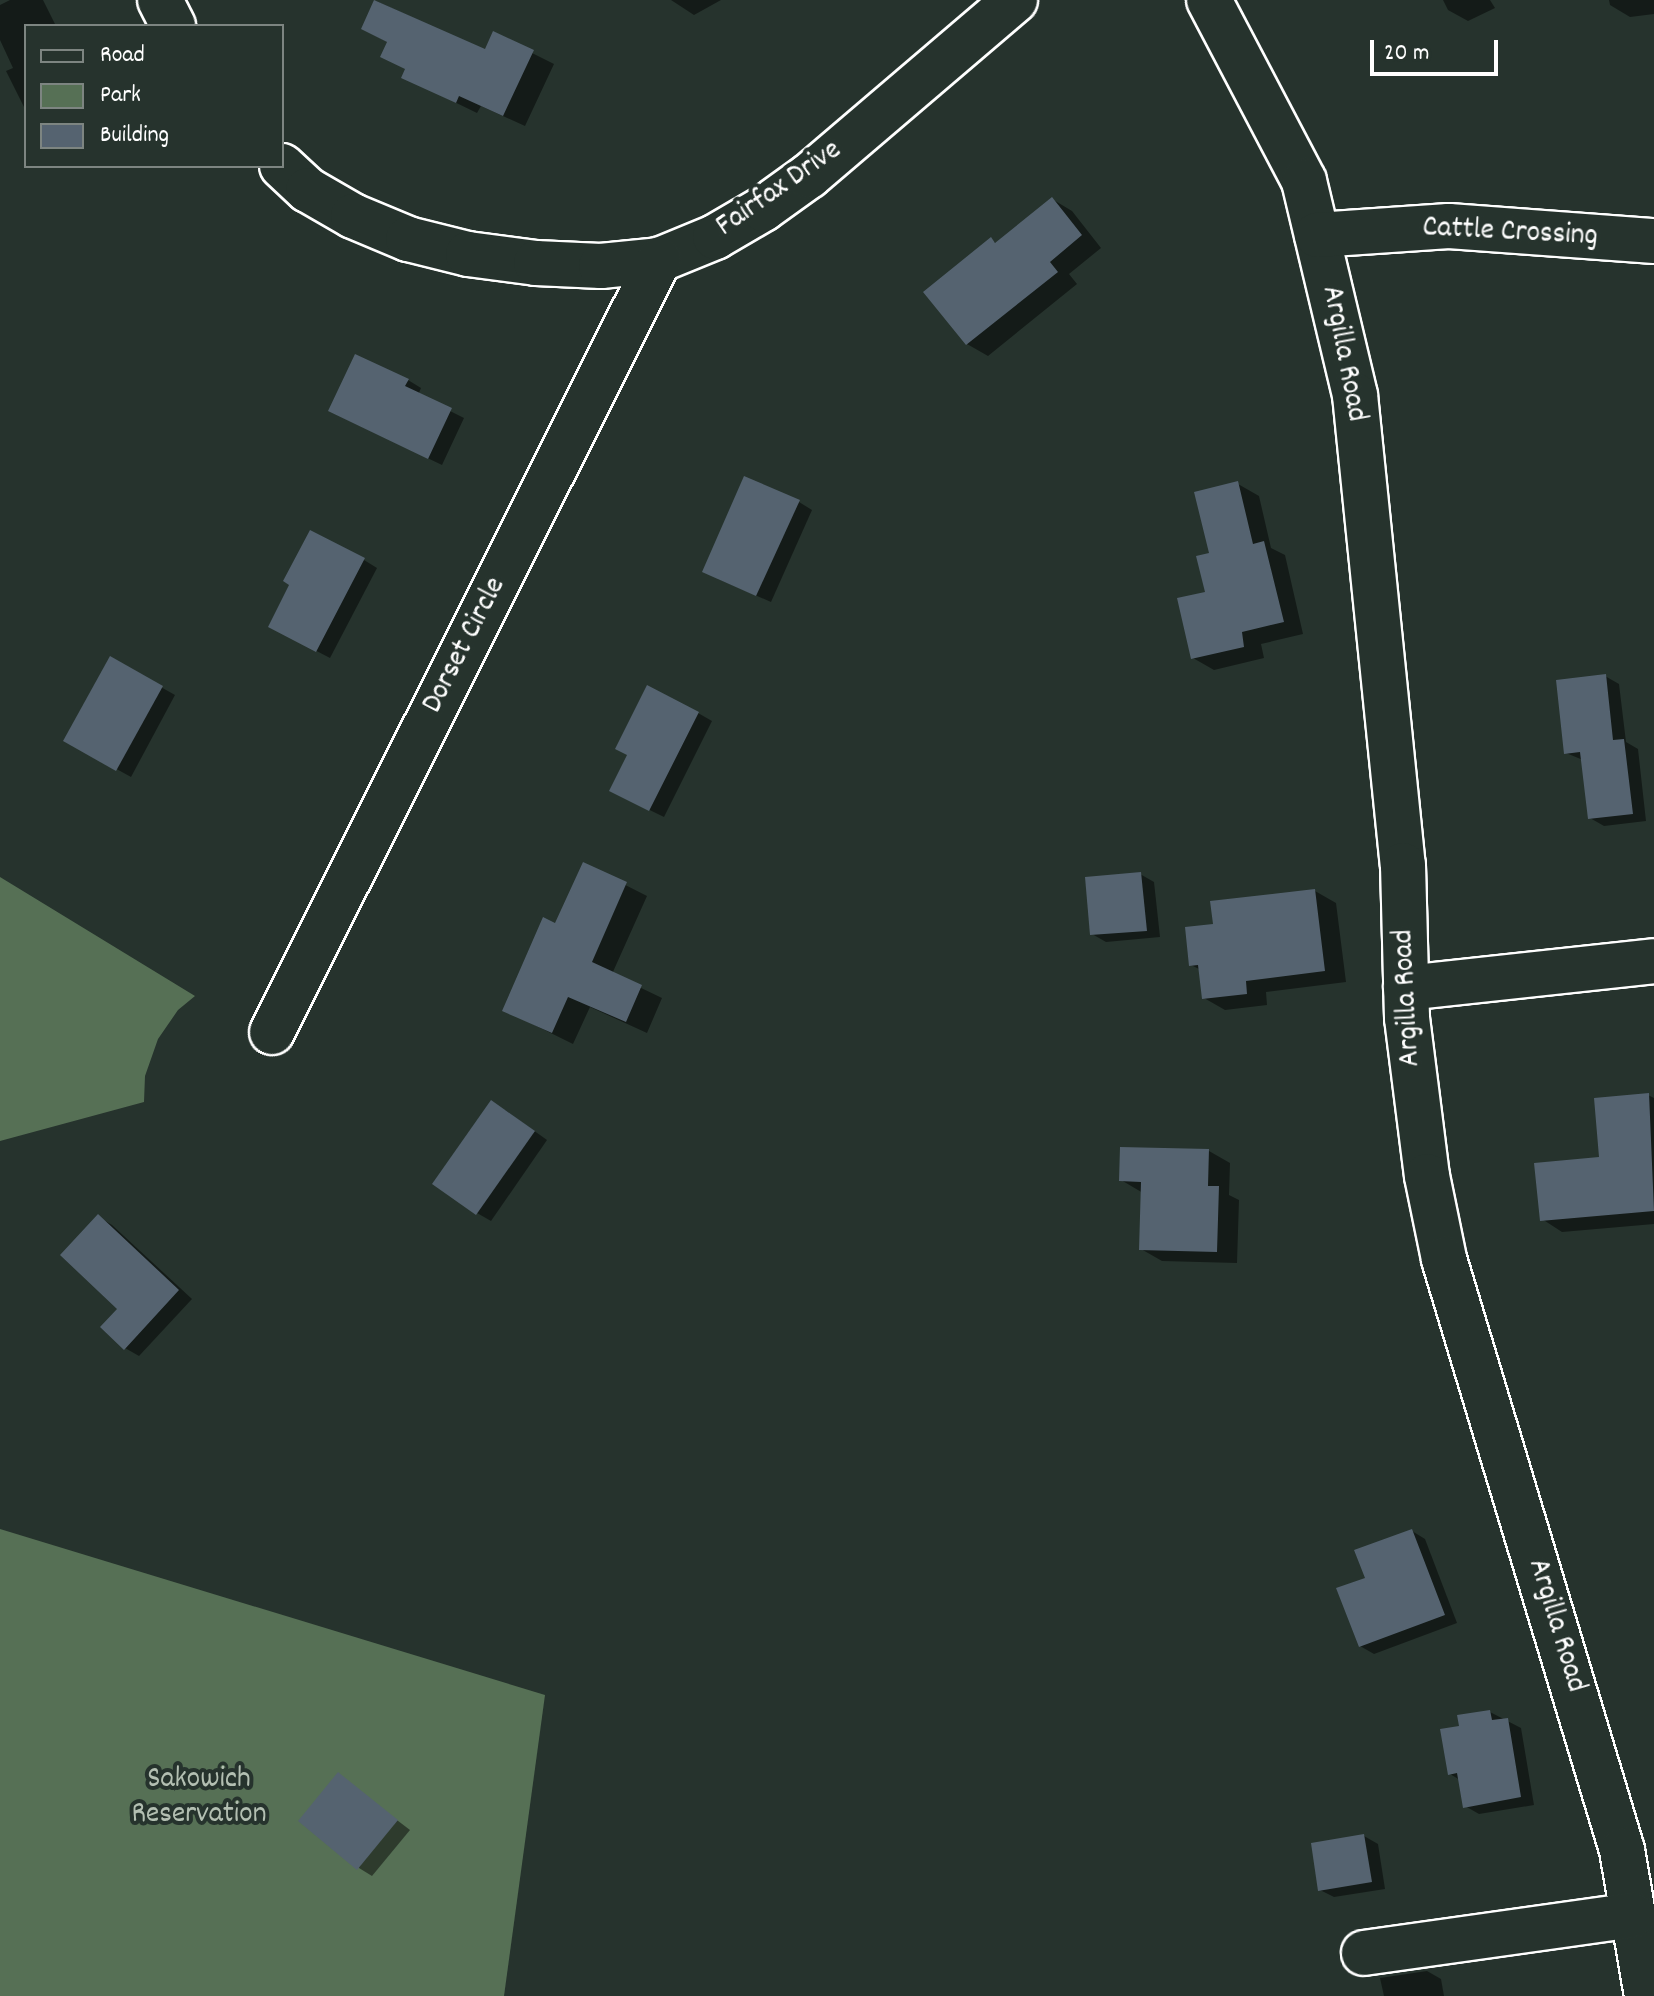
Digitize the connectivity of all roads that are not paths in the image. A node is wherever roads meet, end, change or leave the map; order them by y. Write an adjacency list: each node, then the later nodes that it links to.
1 (160, 0): 4 (street)
2 (1015, 0): 8 (street, Fairfax Drive)
3 (1209, 0): 6 (street, Argilla Road)
4 (172, 24)
5 (284, 168): 8 (street, Fairfax Drive)
6 (1317, 235): 7 (street, Cattle Crossing); 10 (street, Argilla Road)
7 (1654, 241)
8 (659, 260): 11 (street, Dorset Circle)
9 (1654, 961): 10 (street)
10 (1406, 988): 12 (street, Argilla Road)
11 (272, 1032)
12 (1633, 1915): 13 (street); 14 (street, Argilla Road)
13 (1364, 1953)
14 (1647, 1996)

